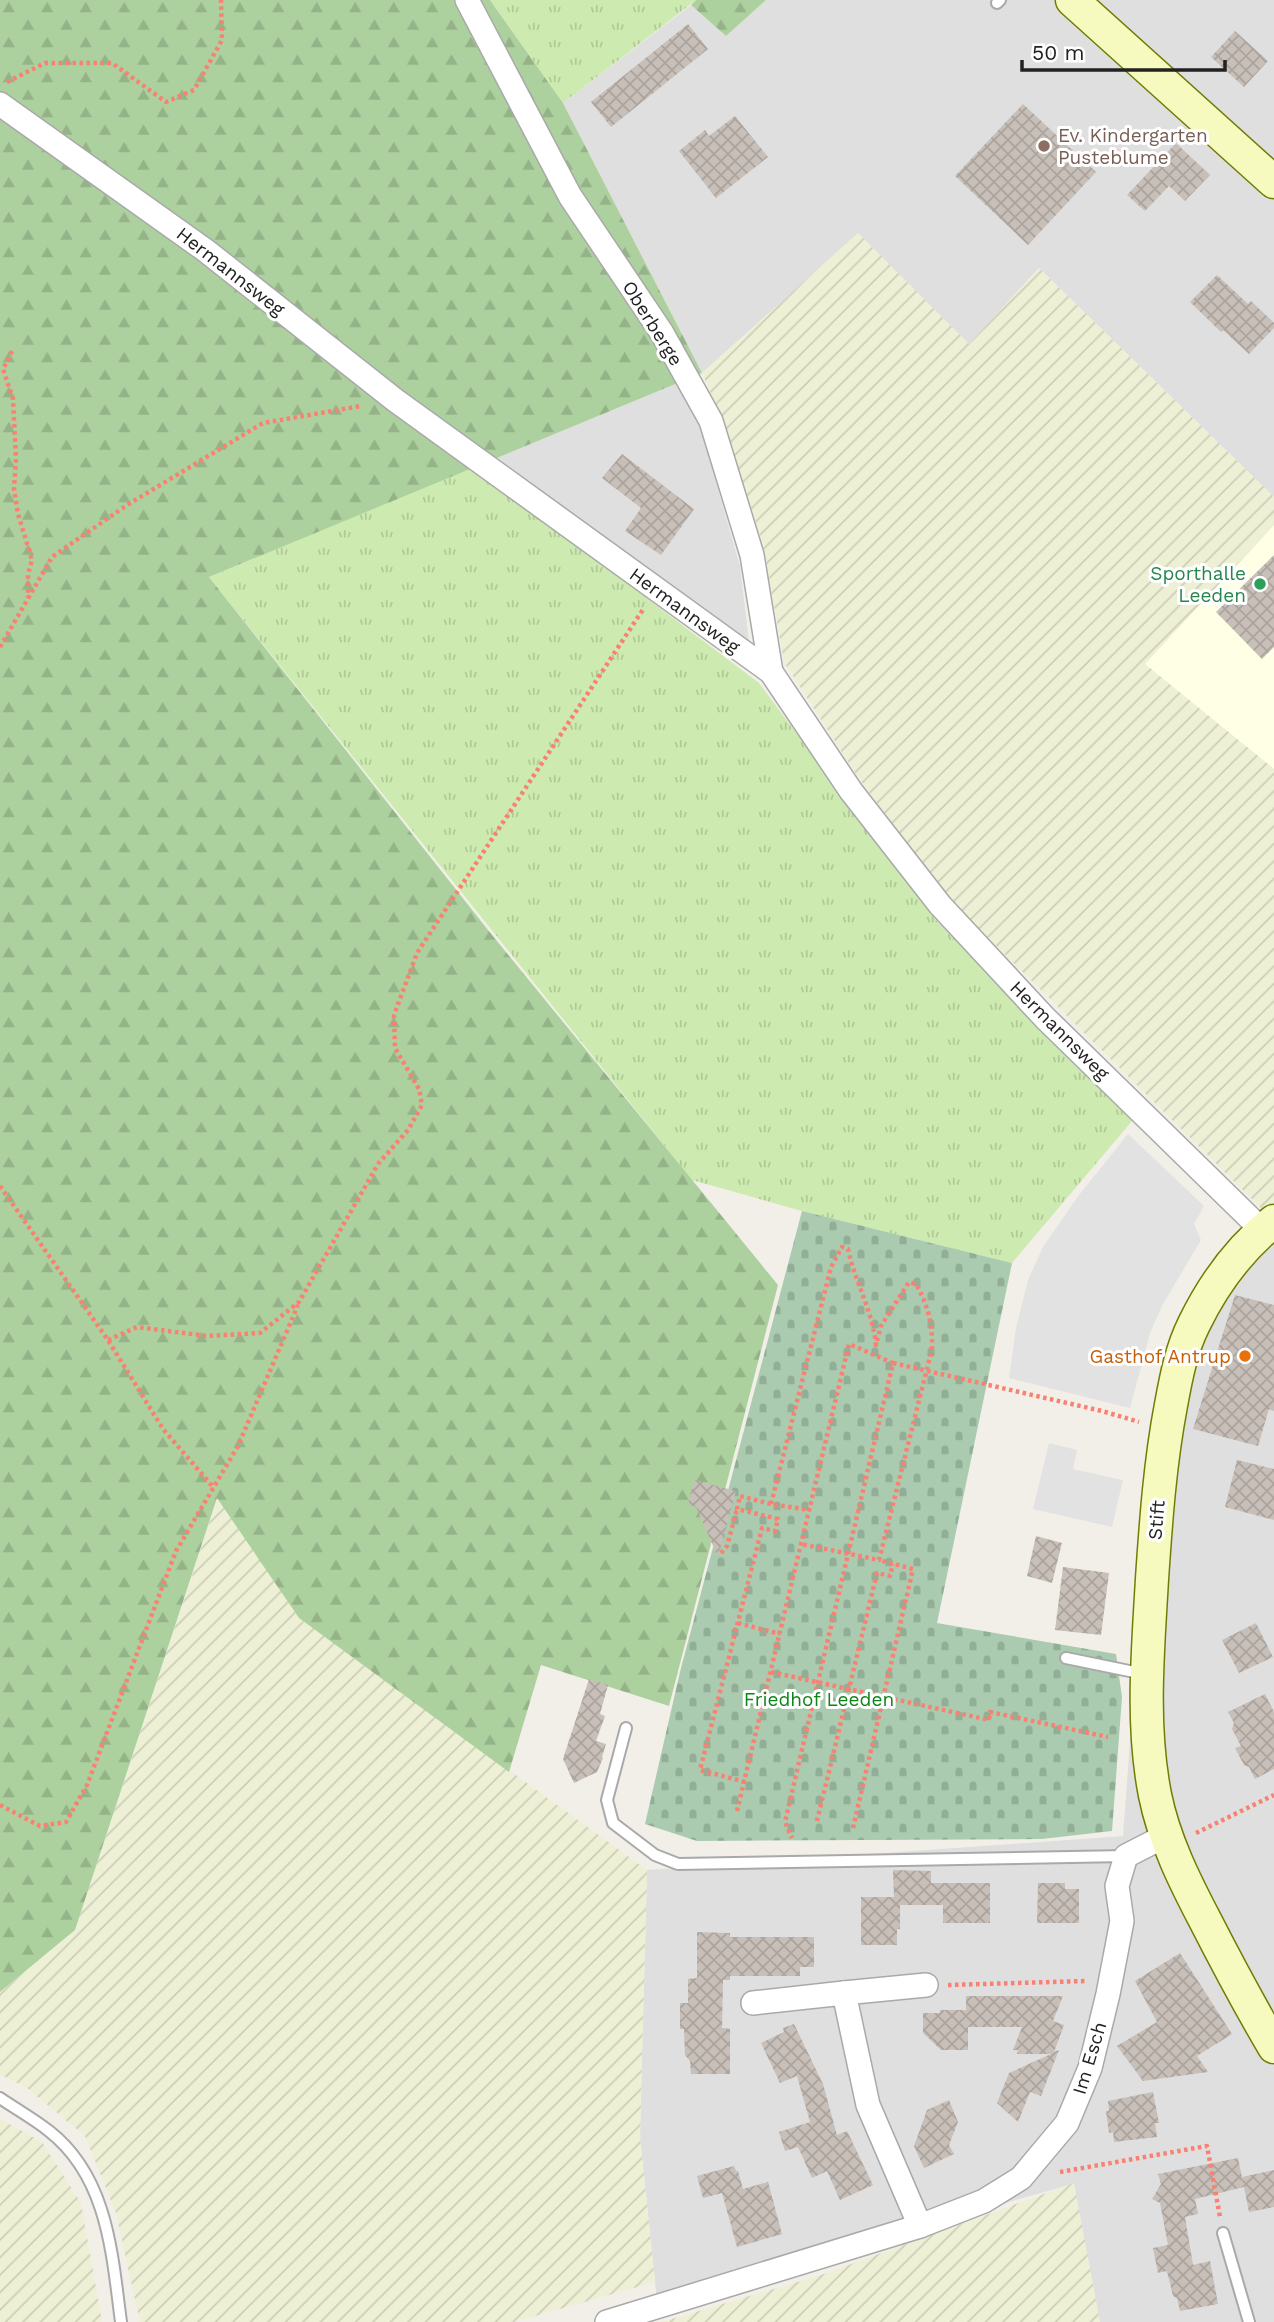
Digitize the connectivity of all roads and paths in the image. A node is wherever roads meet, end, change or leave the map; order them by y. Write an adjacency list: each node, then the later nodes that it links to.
1 (221, 0): 4 (path)
2 (467, 0): 12 (street, Oberberge)
3 (1072, 0): 6 (main road)
4 (0, 85)
5 (0, 104): 8 (street, Hermannsweg)
6 (1274, 182)
7 (12, 351): 10 (path)
8 (394, 400): 9 (street, Hermannsweg); 10 (path)
9 (656, 589): 12 (street, Hermannsweg); 15 (path)
10 (28, 599): 11 (path)
11 (0, 648)
12 (771, 672): 14 (street, Hermannsweg)
13 (0, 1186): 16 (path)
14 (1268, 1225): 21 (main road, Stift)
15 (299, 1302): 16 (path); 22 (path)
16 (108, 1340): 22 (path)
17 (876, 1345): 18 (path); 20 (path); 23 (path)
18 (872, 1354): 19 (path); 25 (path)
19 (893, 1363): 20 (path); 28 (path)
20 (927, 1369): 21 (path); 29 (path)
21 (1166, 1430): 35 (main road, Stift)
22 (214, 1488): 43 (path)
23 (771, 1504): 24 (path); 25 (path)
24 (737, 1509): 27 (path); 31 (path)
25 (809, 1510): 26 (path)
26 (801, 1544): 28 (path); 32 (path)
27 (720, 1553)
28 (848, 1554): 29 (path); 36 (path)
29 (879, 1560): 30 (path)
30 (893, 1564): 37 (path); 38 (path)
31 (738, 1623): 32 (path); 41 (path)
32 (780, 1634): 34 (path)
33 (1066, 1658): 35 (lane)
34 (771, 1672): 36 (path); 41 (path)
35 (1146, 1675): 48 (main road, Stift)
36 (818, 1682): 37 (path); 47 (path)
37 (849, 1689): 38 (path); 45 (path)
38 (883, 1697): 40 (path); 46 (path)
39 (626, 1728): 49 (lane)
40 (1108, 1737)
41 (745, 1782): 44 (path)
42 (1274, 1795): 48 (path)
43 (0, 1805)
44 (737, 1811)
45 (817, 1821)
46 (853, 1828)
47 (792, 1838)
48 (1168, 1840): 49 (street); 54 (main road, Stift)
49 (1126, 1856): 50 (street, Im Esch)
50 (1110, 1980): 51 (path); 56 (street, Im Esch)
51 (926, 1985): 52 (street)
52 (844, 1993): 53 (street); 57 (street)
53 (753, 2003)
54 (1274, 2048)
55 (0, 2098): 59 (lane)
56 (1021, 2178): 57 (street, Im Esch); 58 (path)
57 (920, 2226): 60 (street, Im Esch)
58 (1223, 2233): 61 (lane)
59 (121, 2322)
60 (607, 2322)
61 (1249, 2322)

